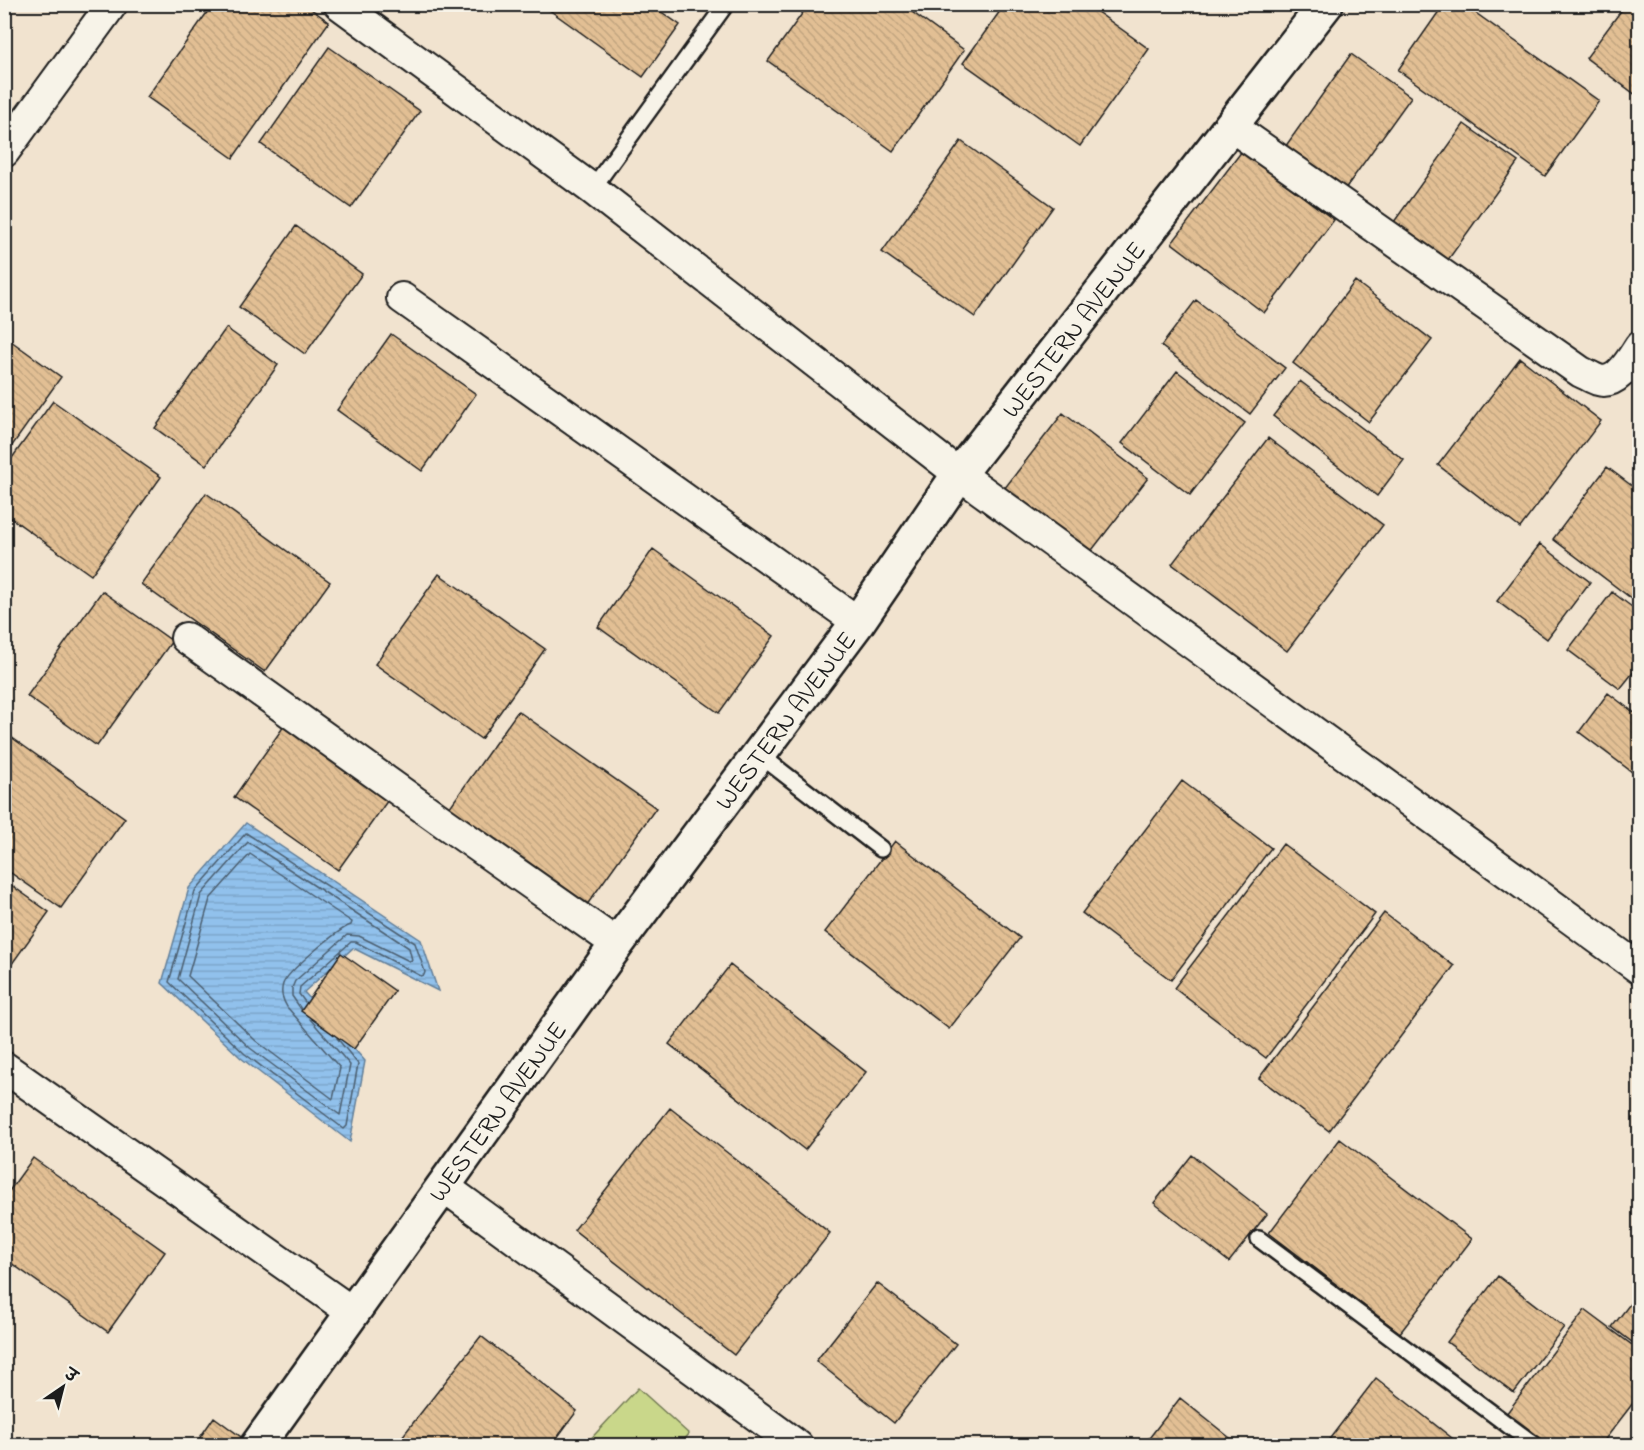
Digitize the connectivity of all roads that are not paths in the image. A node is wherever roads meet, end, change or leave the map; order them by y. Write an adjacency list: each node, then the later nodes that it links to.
1 (112, 4): 6 (street)
2 (339, 4): 7 (street)
3 (726, 4): 7 (lane)
4 (1326, 4): 5 (street, WESTERN AVENUE)
5 (1231, 126): 9 (street); 10 (street, WESTERN AVENUE)
6 (4, 152)
7 (592, 189): 10 (street)
8 (402, 298): 11 (street)
9 (1640, 346)
10 (959, 474): 11 (street, WESTERN AVENUE); 16 (street)
11 (858, 622): 13 (street, WESTERN AVENUE)
12 (186, 638): 15 (street)
13 (760, 755): 14 (lane); 15 (street, WESTERN AVENUE)
14 (881, 849)
15 (617, 944): 18 (street, WESTERN AVENUE)
16 (1640, 969)
17 (4, 1067): 20 (street)
18 (442, 1186): 20 (street, WESTERN AVENUE); 22 (street)
19 (1259, 1239): 23 (lane)
20 (352, 1312): 21 (street, WESTERN AVENUE)
21 (257, 1446)
22 (798, 1446)
23 (1536, 1446)

